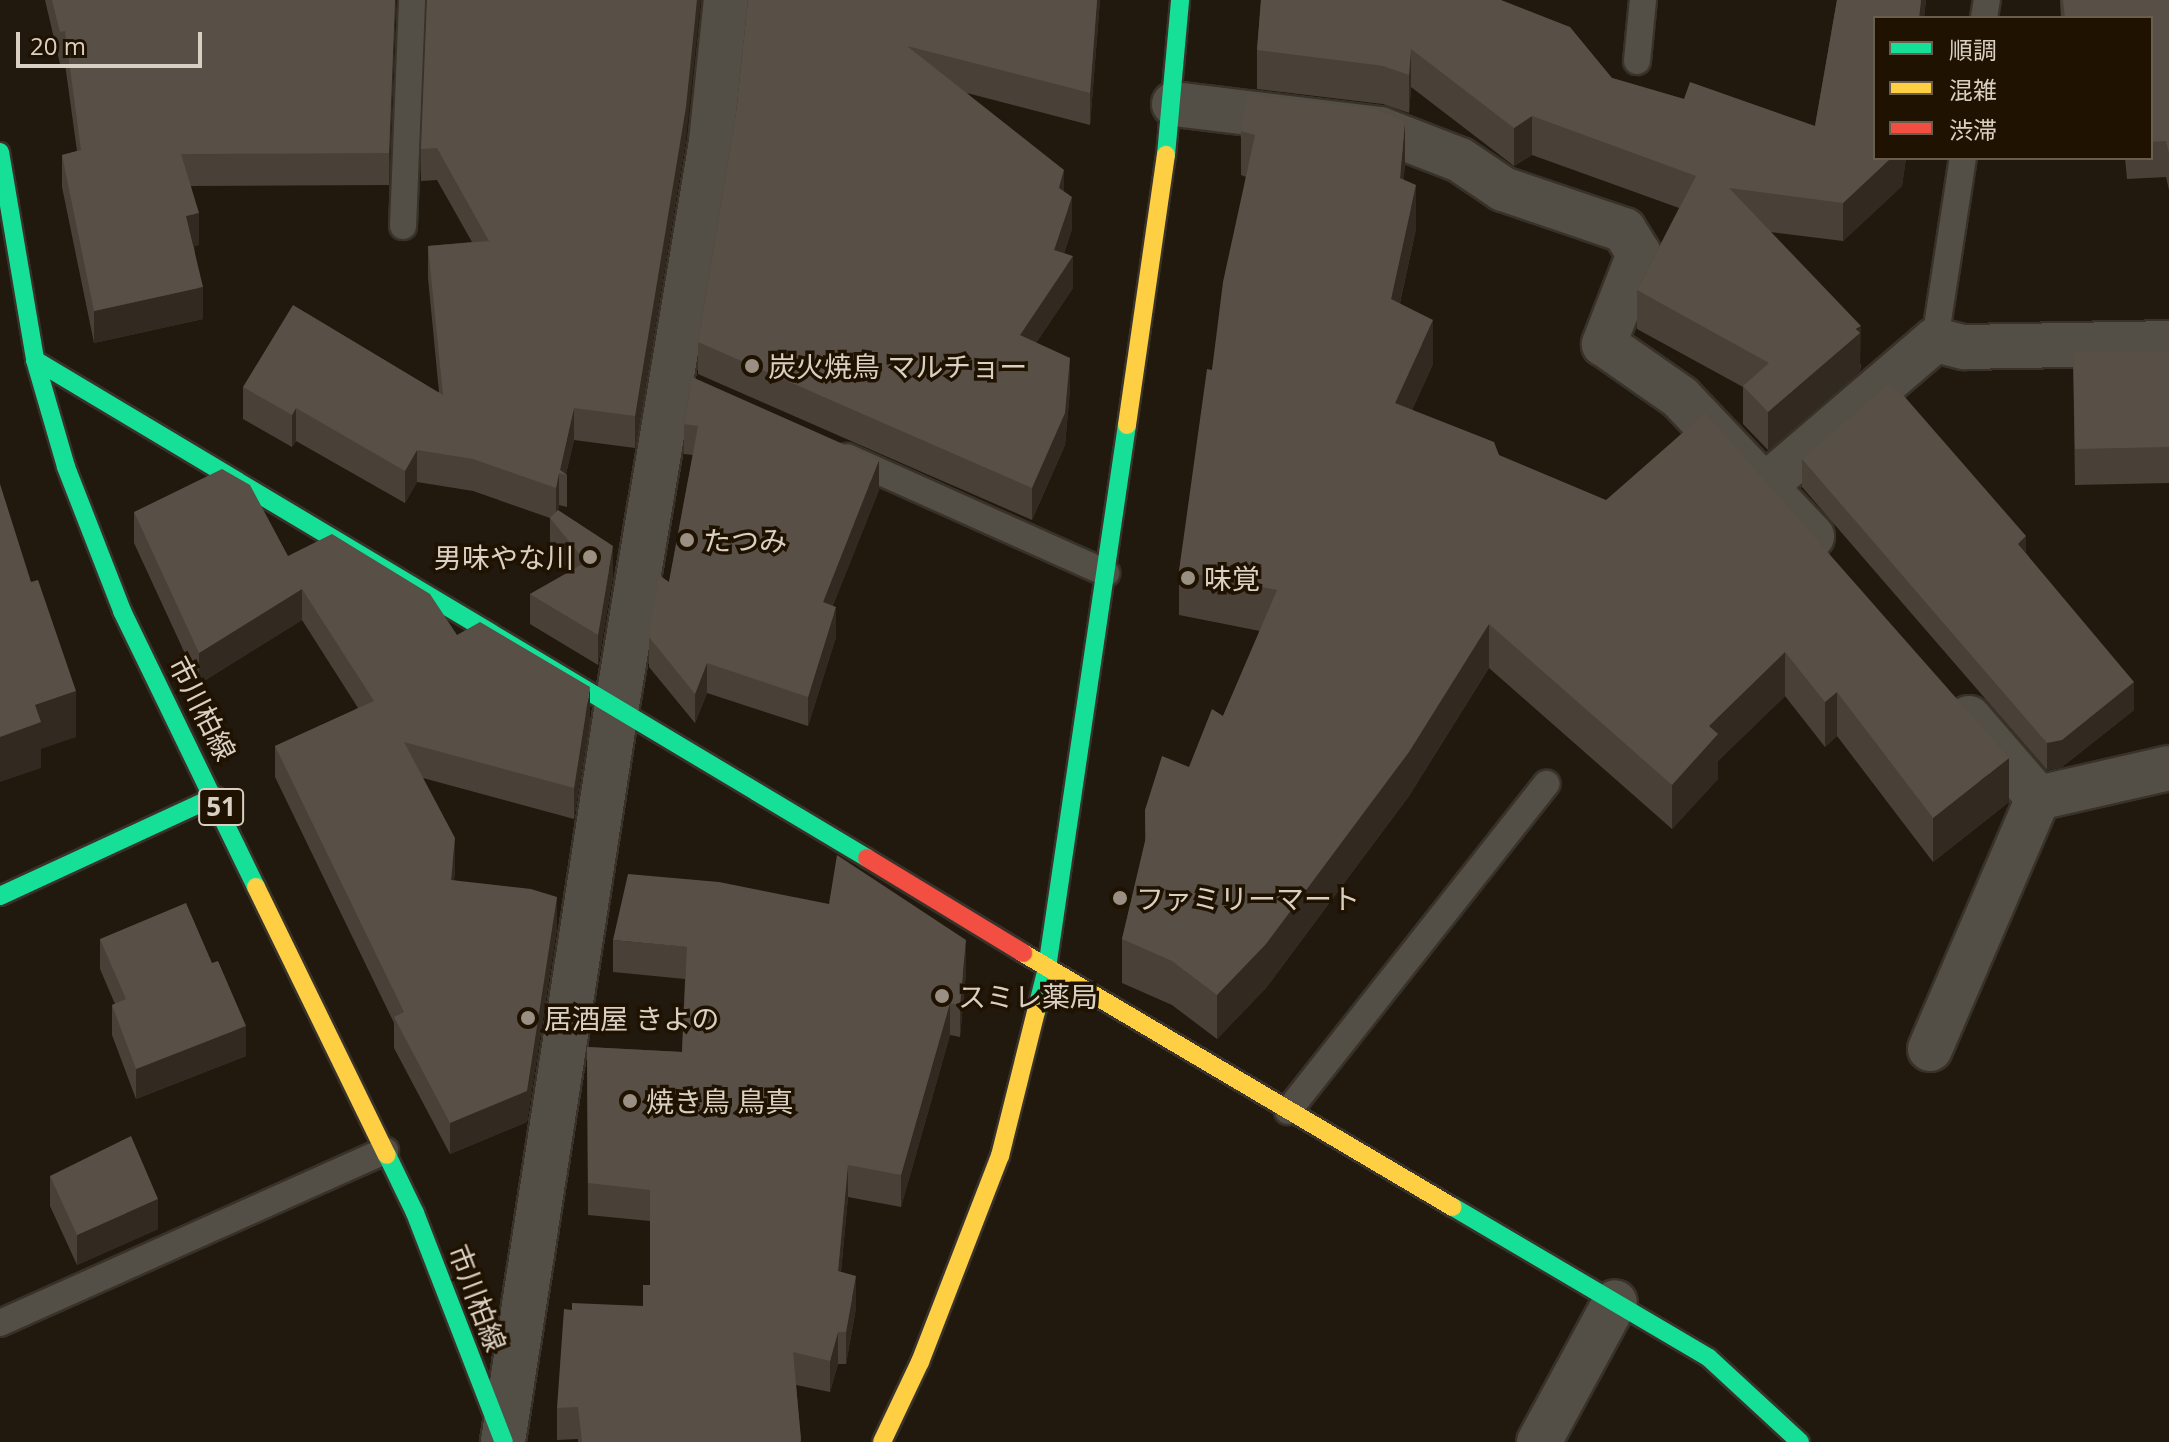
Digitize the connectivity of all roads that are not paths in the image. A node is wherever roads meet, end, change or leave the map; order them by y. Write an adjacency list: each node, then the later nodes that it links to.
1 (412, 0): 9 (lane)
2 (726, 0): 18 (street)
3 (1180, 0): 6 (street)
4 (1643, 0): 5 (lane)
5 (1637, 61)
6 (1174, 104): 14 (street); 16 (street)
7 (0, 152): 12 (street, 市川柏線 / 51)
8 (1963, 160): 10 (lane)
9 (403, 226)
10 (1935, 340): 11 (street); 14 (street)
11 (2169, 343)
12 (35, 360): 18 (street); 21 (street, 市川柏線 / 51)
13 (816, 444): 16 (lane)
14 (1767, 484): 15 (street)
15 (1840, 568)
16 (1106, 573): 24 (street)
17 (1944, 689): 22 (street)
18 (617, 705): 24 (street); 30 (street)
19 (2169, 768): 22 (street)
20 (1546, 784): 26 (lane)
21 (216, 796): 23 (street); 27 (street, 市川柏線 / 51)
22 (2038, 798): 25 (street)
23 (0, 896)
24 (1047, 968): 26 (street); 31 (street)
25 (1930, 1049)
26 (1288, 1111): 28 (street)
27 (385, 1151): 29 (lane); 30 (street, 市川柏線 / 51)
28 (1615, 1302): 32 (street); 33 (street)
29 (0, 1323)
30 (504, 1442)
31 (882, 1442)
32 (1539, 1442)
33 (1800, 1442)

